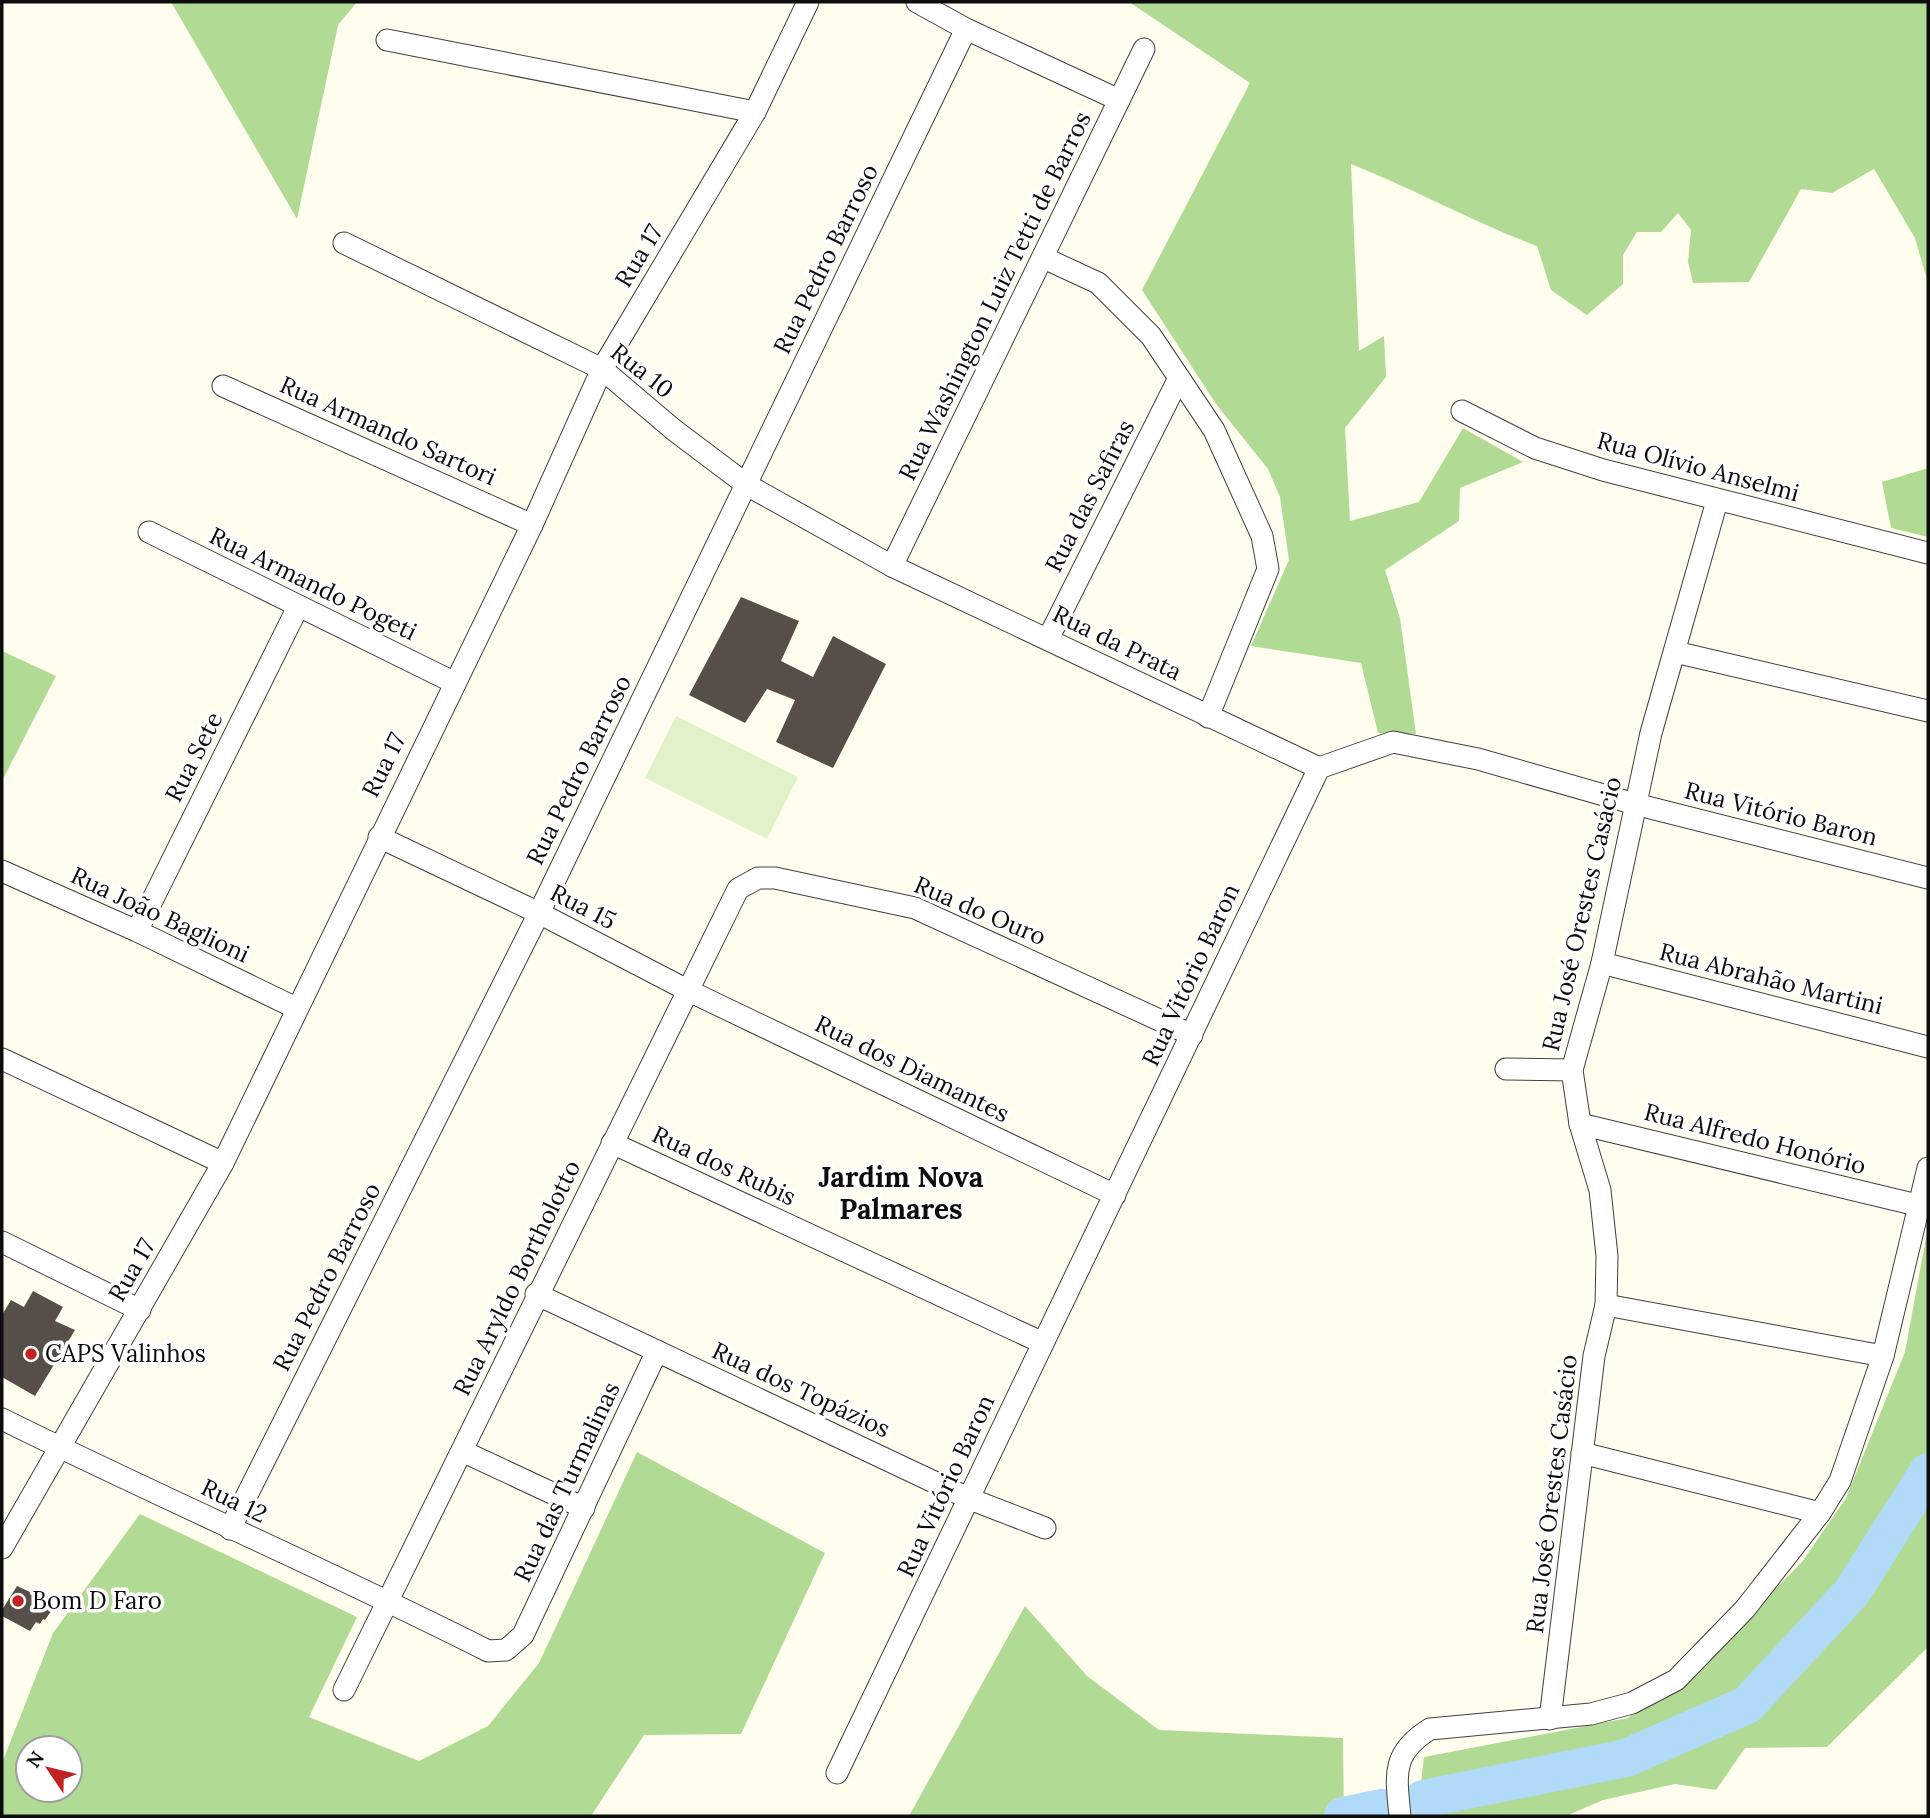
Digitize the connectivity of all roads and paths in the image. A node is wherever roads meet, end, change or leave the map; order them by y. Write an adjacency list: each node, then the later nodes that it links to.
1 (808, 2): 7 (street, Rua 17)
2 (917, 2): 3 (street)
3 (966, 29): 6 (street); 14 (street, Rua Pedro Barroso)
4 (387, 40): 7 (street)
5 (1144, 48): 6 (street, Rua Washington Luiz Tetti de Barros)
6 (1119, 100): 9 (street, Rua Washington Luiz Tetti de Barros)
7 (755, 112): 10 (street, Rua 17)
8 (344, 243): 10 (street, Rua 10)
9 (1044, 258): 11 (street); 19 (street, Rua Washington Luiz Tetti de Barros)
10 (602, 369): 14 (street, Rua 10); 16 (street, Rua 17)
11 (1179, 378): 21 (street, Rua das Safiras); 25 (street)
12 (223, 386): 16 (street, Rua Armando Sartori)
13 (1462, 411): 15 (street, Rua Olívio Anselmi)
14 (747, 485): 19 (street, Rua 10); 32 (street, Rua Pedro Barroso)
15 (1717, 501): 18 (street, Rua Olívio Anselmi); 22 (street, Rua José Orestes Casácio)
16 (532, 525): 23 (street, Rua 17)
17 (149, 532): 20 (street, Rua Armando Pogeti)
18 (1928, 553)
19 (892, 566): 21 (street, Rua da Prata)
20 (298, 607): 23 (street, Rua Armando Pogeti); 33 (street, Rua Sete)
21 (1049, 637): 25 (street, Rua da Prata)
22 (1675, 653): 24 (street); 27 (street, Rua José Orestes Casácio)
23 (453, 682): 28 (street, Rua 17)
24 (1928, 711)
25 (1208, 717): 26 (street, Rua da Prata)
26 (1319, 768): 27 (street, Rua Vitório Baron); 37 (street, Rua Vitório Baron)
27 (1635, 804): 30 (street, Rua Vitório Baron); 34 (street, Rua José Orestes Casácio)
28 (379, 837): 32 (street, Rua 15); 36 (street, Rua 17)
29 (2, 871): 33 (street, Rua João Baglioni)
30 (1928, 878)
31 (738, 889): 35 (street, Rua Aryldo Bortholotto); 37 (street, Rua do Ouro)
32 (539, 913): 35 (street, Rua 15); 63 (street, Rua Pedro Barroso)
33 (137, 931): 36 (street, Rua João Baglioni)
34 (1602, 963): 38 (street, Rua Abrahão Martini); 41 (street, Rua José Orestes Casácio)
35 (687, 990): 43 (street, Rua Aryldo Bortholotto); 46 (street, Rua dos Diamantes)
36 (296, 1008): 44 (street, Rua 17)
37 (1192, 1035): 46 (street, Rua Vitório Baron)
38 (1928, 1047)
39 (2, 1059): 44 (street)
40 (1506, 1069): 41 (street)
41 (1572, 1070): 42 (street, Rua José Orestes Casácio)
42 (1580, 1124): 47 (street, Rua Alfredo Honório); 50 (street, Rua José Orestes Casácio)
43 (612, 1143): 49 (street, Rua Aryldo Bortholotto); 52 (street, Rua dos Rubis)
44 (223, 1163): 51 (street, Rua 17)
45 (1928, 1168): 47 (street)
46 (1115, 1195): 52 (street, Rua Vitório Baron)
47 (1917, 1205): 54 (street)
48 (2, 1242): 51 (street)
49 (536, 1294): 53 (street, Rua dos Topázios); 57 (street, Rua Aryldo Bortholotto)
50 (1606, 1306): 54 (street); 58 (street, Rua José Orestes Casácio)
51 (140, 1310): 56 (street, Rua 17)
52 (1043, 1343): 59 (street, Rua Vitório Baron)
53 (657, 1351): 59 (street, Rua dos Topázios); 60 (street, Rua das Turmalinas)
54 (1883, 1356): 61 (street)
55 (2, 1419): 56 (street, Rua 12)
56 (58, 1448): 63 (street, Rua 12); 64 (street, Rua 17)
57 (462, 1451): 60 (street); 65 (street, Rua Aryldo Bortholotto)
58 (1582, 1453): 61 (street); 68 (street, Rua José Orestes Casácio)
59 (970, 1499): 62 (street, Rua dos Topázios); 69 (street, Rua Vitório Baron)
60 (584, 1508): 66 (street, Rua das Turmalinas)
61 (1820, 1513): 68 (street)
62 (1045, 1528)
63 (230, 1529): 65 (street, Rua 12)
64 (2, 1548)
65 (387, 1600): 66 (street, Rua 12); 67 (street, Rua Aryldo Bortholotto)
66 (523, 1635)
67 (344, 1690)
68 (1550, 1718): 70 (street)
69 (837, 1773)
70 (1400, 1816)

